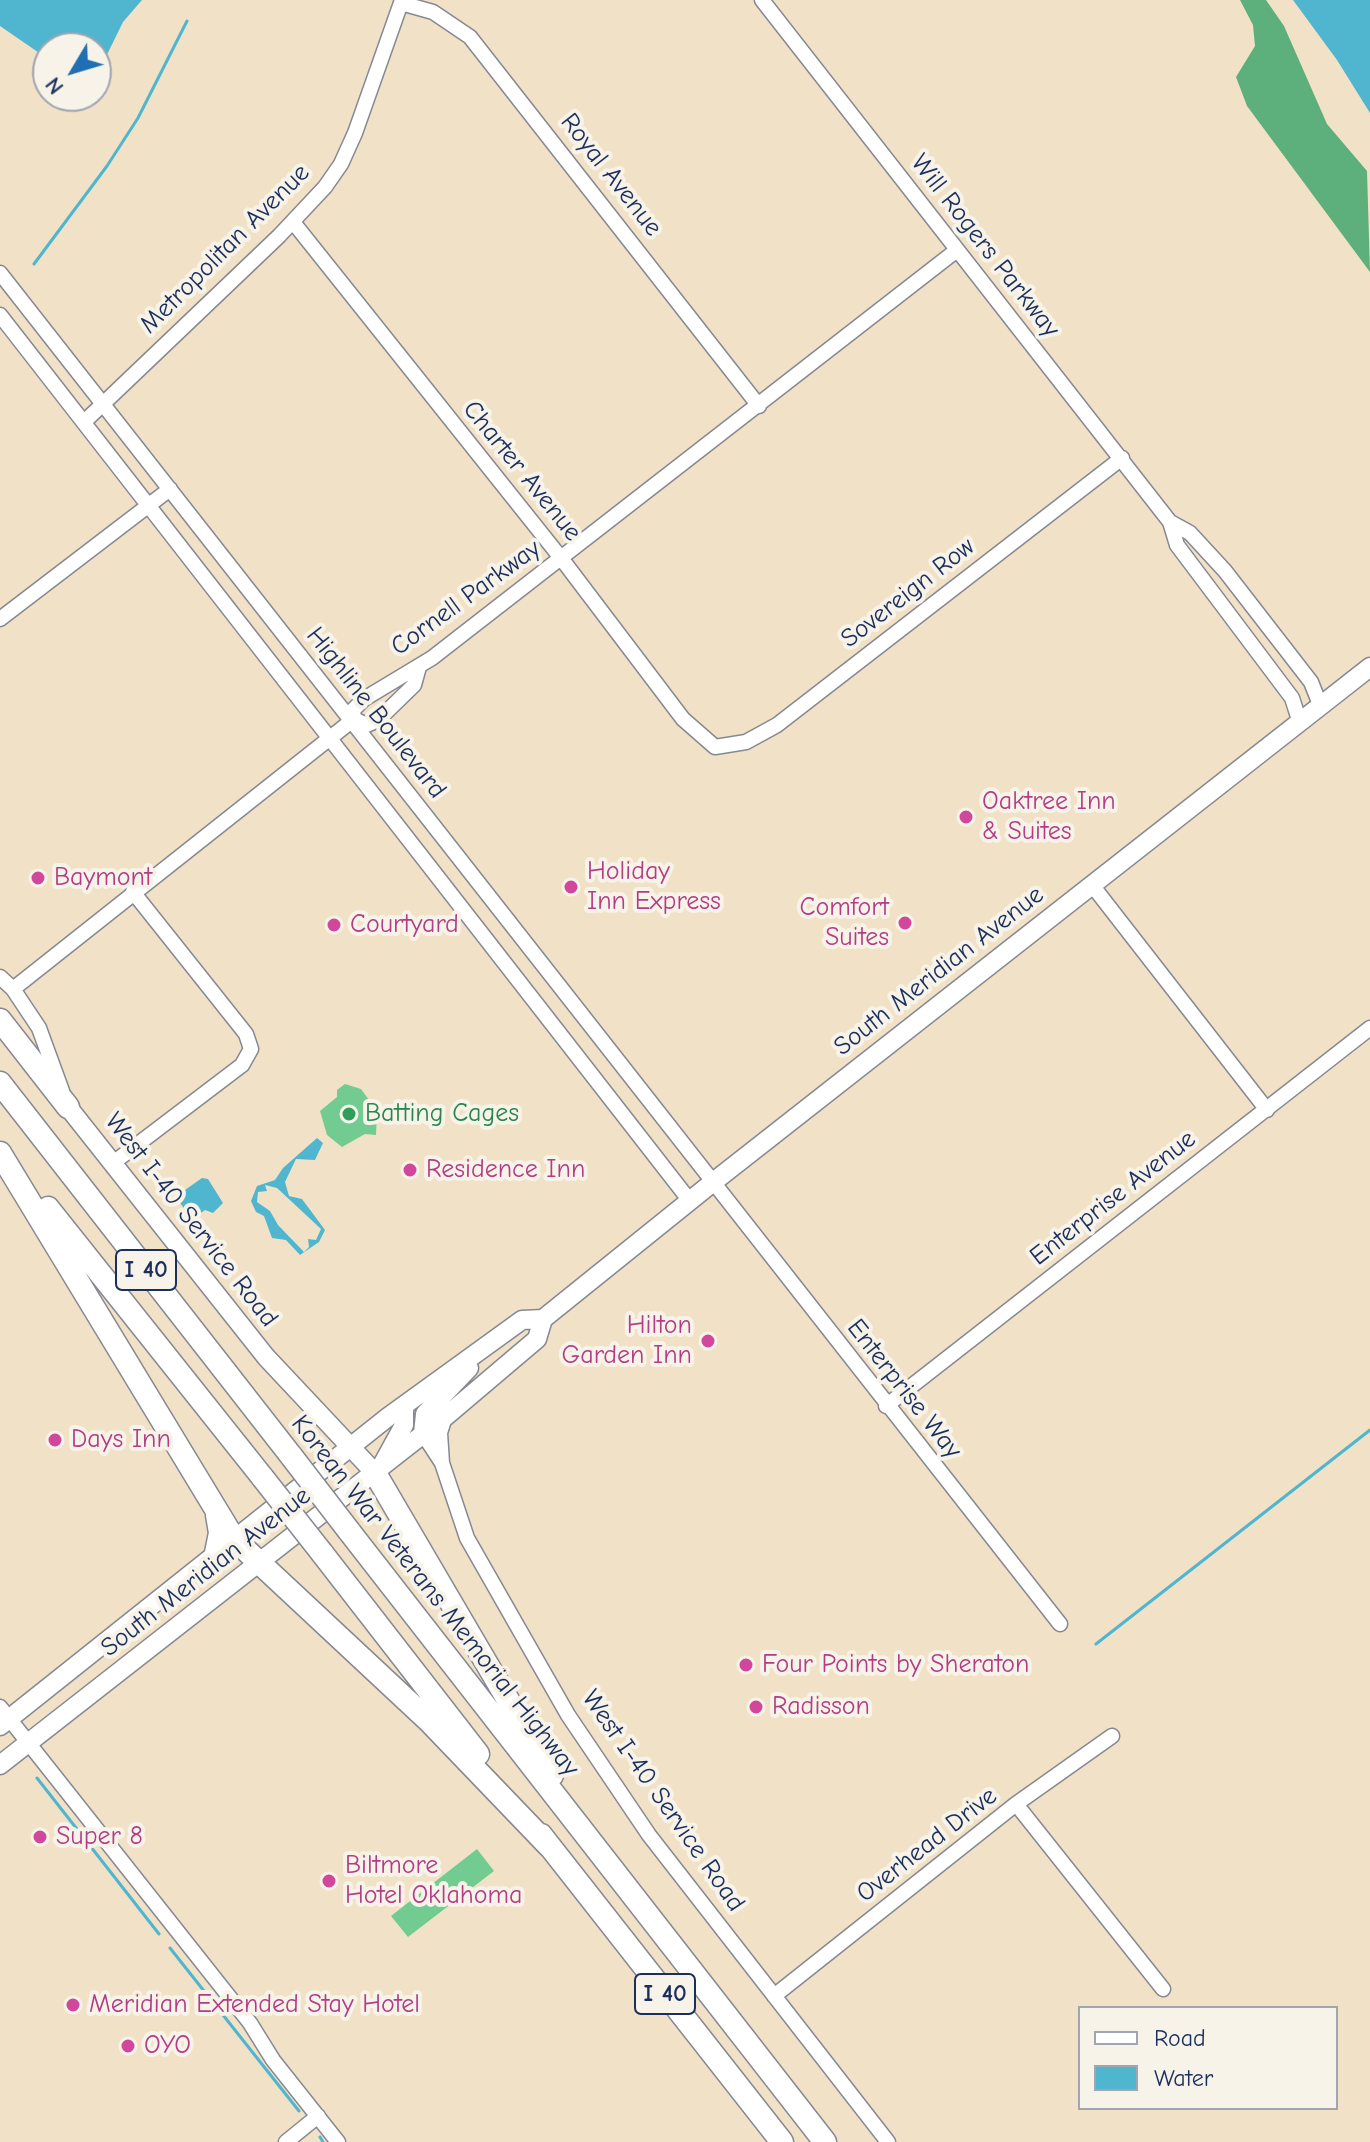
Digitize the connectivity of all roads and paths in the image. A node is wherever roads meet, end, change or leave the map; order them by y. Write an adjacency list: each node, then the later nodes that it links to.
1 (762, 0): 4 (street, Will Rogers Parkway)
2 (402, 2): 3 (street, Metropolitan Avenue); 8 (street, Royal Avenue)
3 (293, 222): 7 (street, Metropolitan Avenue); 14 (street, Charter Avenue)
4 (957, 250): 8 (street, Cornell Parkway); 10 (street, Will Rogers Parkway)
5 (0, 273): 7 (street, Highline Boulevard)
6 (0, 315): 9 (street, Highline Boulevard)
7 (102, 403): 9 (street, Metropolitan Avenue); 11 (street, Highline Boulevard)
8 (759, 406): 14 (street, Cornell Parkway)
9 (84, 422): 12 (street, Highline Boulevard)
10 (1122, 458): 13 (street, Will Rogers Parkway); 26 (street, Sovereign Row)
11 (170, 489): 12 (street); 23 (street, Highline Boulevard)
12 (148, 507): 18 (street); 25 (street, Highline Boulevard)
13 (1170, 522): 15 (street, Will Rogers Parkway); 16 (street, Will Rogers Parkway)
14 (561, 558): 20 (street, Cornell Parkway); 26 (street, Charter Avenue)
15 (1235, 584): 16 (street); 17 (street, Will Rogers Parkway)
16 (1216, 600): 19 (street, Will Rogers Parkway)
17 (1259, 616): 19 (street); 22 (street, Will Rogers Parkway)
18 (0, 619)
19 (1239, 630): 24 (street, Will Rogers Parkway)
20 (419, 667): 23 (street, Cornell Parkway); 23 (street)
21 (1370, 667): 22 (main road, South Meridian Avenue)
22 (1321, 707): 24 (main road, South Meridian Avenue)
23 (353, 720): 25 (street, Cornell Parkway); 36 (street, Highline Boulevard)
24 (1300, 723): 27 (main road, South Meridian Avenue)
25 (329, 739): 28 (street, Cornell Parkway); 37 (street, Highline Boulevard)
26 (715, 747)
27 (1092, 885): 35 (street); 40 (main road, South Meridian Avenue)
28 (133, 892): 30 (street, Cornell Parkway); 39 (street)
29 (0, 977): 30 (street, West I-40 Service Road)
30 (13, 989): 34 (street, West I-40 Service Road)
31 (0, 1020): 34 (highway)
32 (1370, 1028): 35 (street, Enterprise Avenue)
33 (0, 1083): 64 (highway, Korean War Veterans Memorial Highway / I 40, bridge)
34 (68, 1107): 39 (main road, West I-40 Service Road)
35 (1267, 1110): 44 (street, Enterprise Avenue)
36 (665, 1123): 37 (street); 40 (street, Highline Boulevard)
37 (643, 1141): 41 (street, Highline Boulevard)
38 (0, 1150): 52 (highway); 65 (highway, I 40, bridge)
39 (113, 1163): 47 (main road, West I-40 Service Road)
40 (712, 1183): 41 (main road, South Meridian Avenue); 44 (street, Enterprise Way)
41 (690, 1201): 42 (main road, South Meridian Avenue)
42 (543, 1319): 43 (main road, South Meridian Avenue); 46 (main road, South Meridian Avenue)
43 (479, 1352): 45 (main road, South Meridian Avenue); 48 (main road)
44 (886, 1406): 56 (street, Enterprise Way)
45 (396, 1412): 47 (main road); 49 (main road, South Meridian Avenue); 51 (main road)
46 (445, 1417): 48 (main road, South Meridian Avenue); 50 (street, West I-40 Service Road)
47 (331, 1424): 49 (main road, West I-40 Service Road)
48 (423, 1434): 50 (street, West I-40 Service Road); 51 (main road, South Meridian Avenue)
49 (353, 1446): 51 (main road, West I-40 Service Road); 53 (main road, South Meridian Avenue)
50 (442, 1463): 67 (street, West I-40 Service Road)
51 (378, 1470): 55 (main road, South Meridian Avenue); 64 (highway)
52 (215, 1510): 53 (highway); 54 (highway)
53 (234, 1539): 54 (main road, South Meridian Avenue); 55 (highway)
54 (216, 1553): 57 (main road, South Meridian Avenue)
55 (258, 1564): 58 (main road, South Meridian Avenue); 65 (highway)
56 (1060, 1624)
57 (115, 1633): 58 (main road); 59 (main road, South Meridian Avenue)
58 (139, 1657): 61 (main road, South Meridian Avenue)
59 (3, 1717): 61 (street)
60 (1112, 1736): 63 (street, Overhead Drive)
61 (29, 1743): 62 (main road, South Meridian Avenue); 68 (street)
62 (0, 1765)
63 (1016, 1804): 66 (street); 67 (street, Overhead Drive)
64 (588, 1838): 72 (highway, Korean War Veterans Memorial Highway / I 40)
65 (549, 1846): 71 (highway, I 40)
66 (1163, 1989)
67 (774, 1996): 73 (street, West I-40 Service Road)
68 (318, 2116): 69 (street); 70 (street)
69 (286, 2142)
70 (338, 2142)
71 (782, 2142)
72 (825, 2142)
73 (888, 2142)

